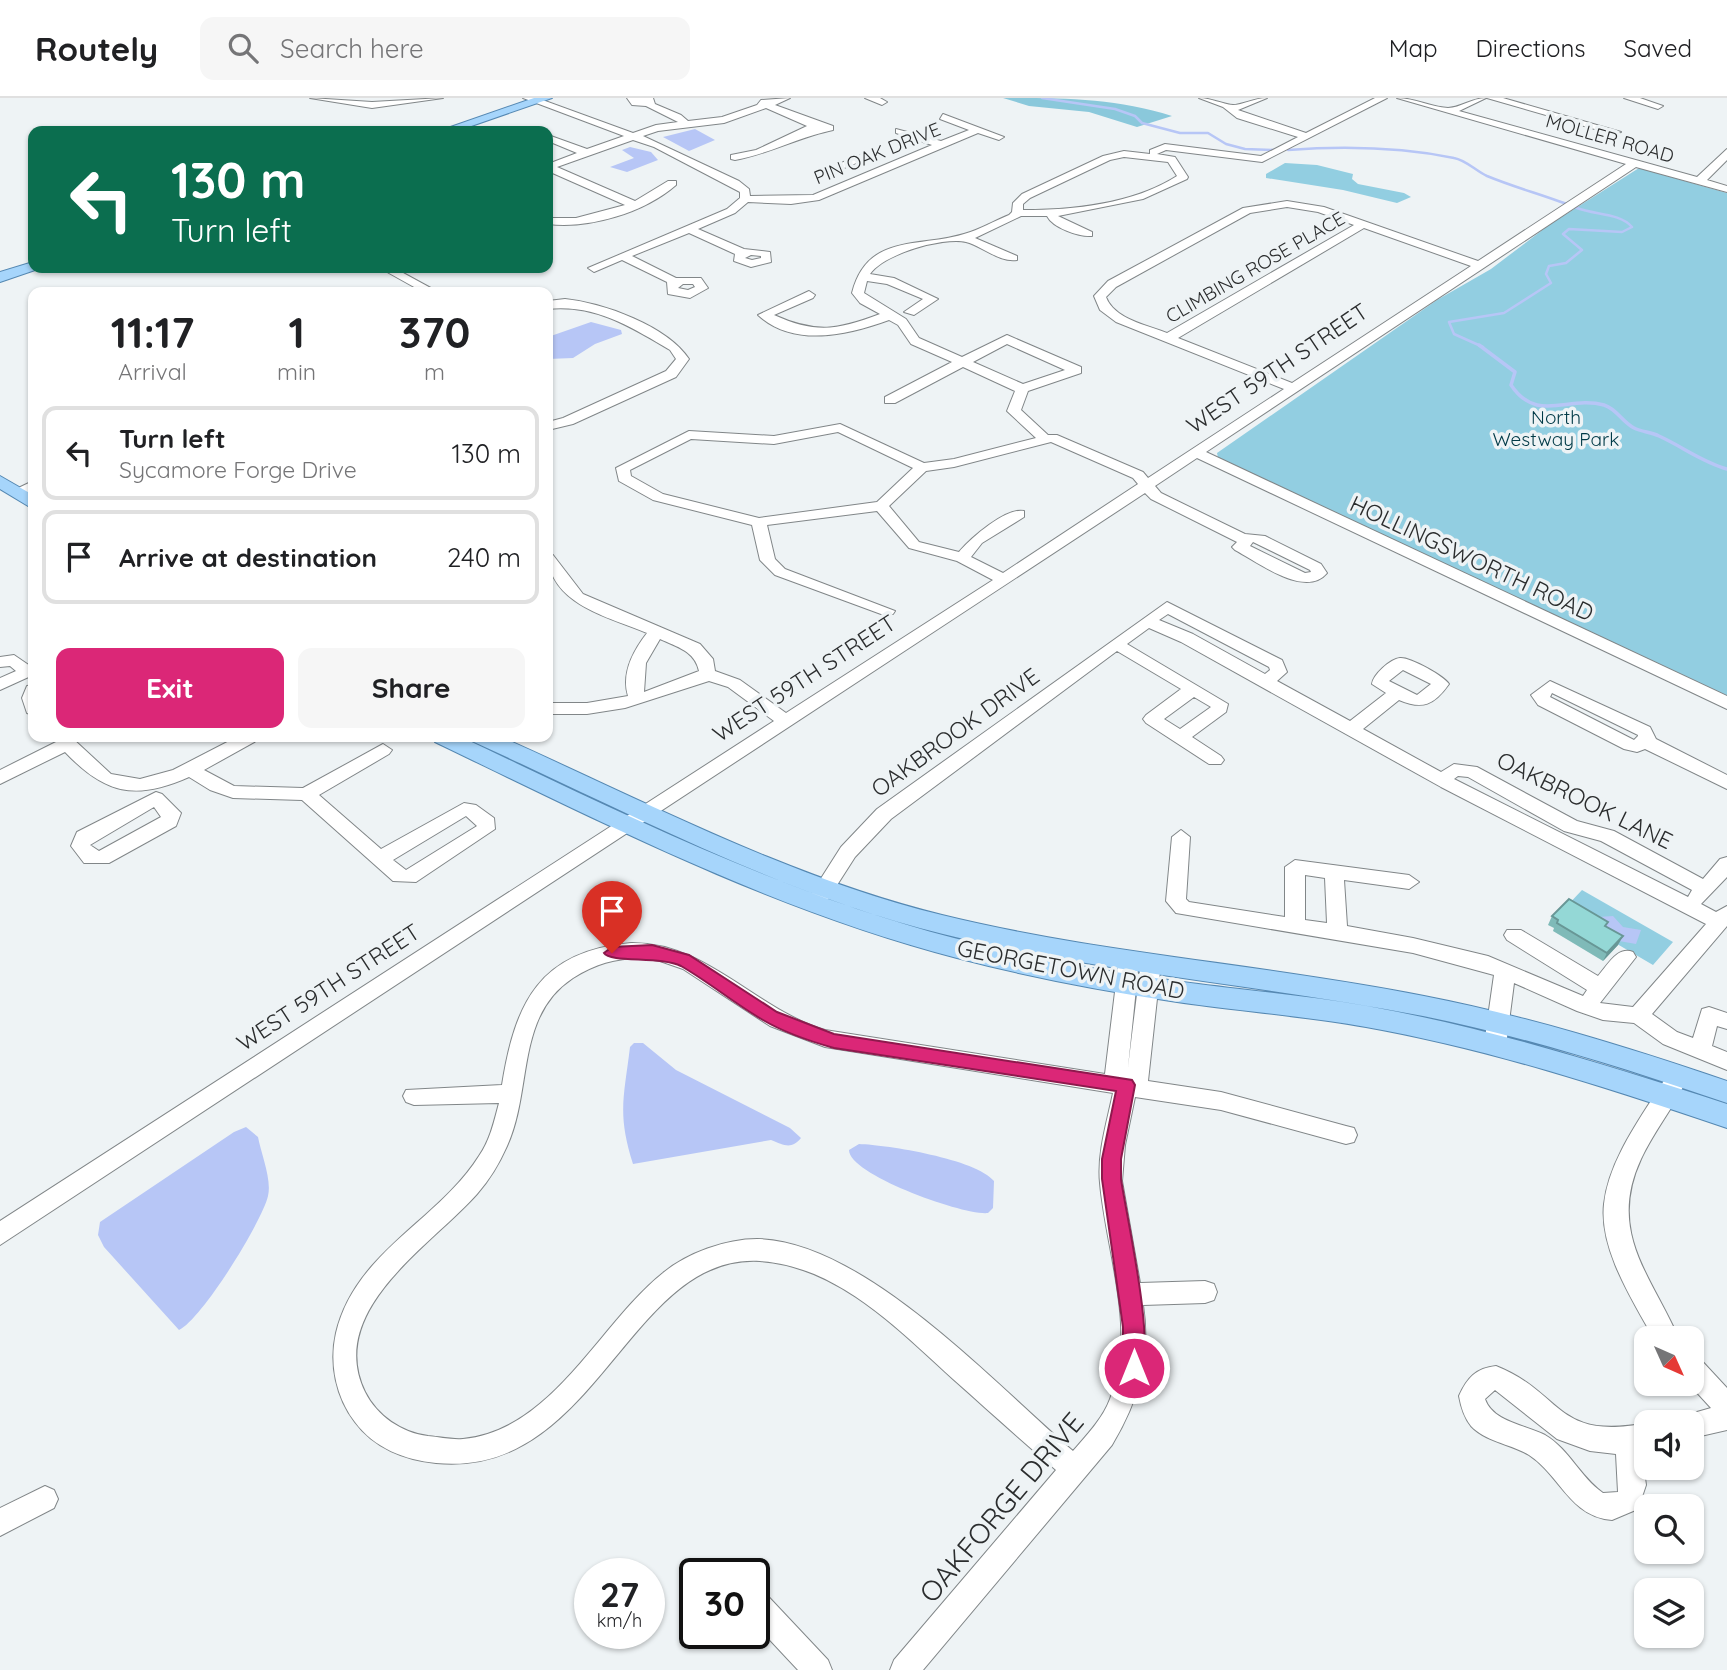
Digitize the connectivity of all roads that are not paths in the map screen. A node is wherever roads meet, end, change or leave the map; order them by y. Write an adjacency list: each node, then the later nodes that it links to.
1 (315, 98): 2 (street)
2 (438, 98)
3 (632, 98): 15 (street)
4 (747, 98): 17 (street)
5 (785, 98): 17 (street)
6 (870, 98): 16 (street)
7 (1205, 98): 19 (street)
8 (1262, 98): 19 (street)
9 (1382, 98): 32 (street)
10 (1402, 98): 20 (street, MOLLER ROAD)
11 (1482, 98): 20 (street)
12 (1492, 98): 29 (street)
13 (1629, 98): 18 (street)
14 (539, 99): 23 (main road); 30 (street)
15 (648, 101): 22 (street)
16 (882, 102)
17 (766, 105): 22 (street); 24 (street)
18 (1658, 106)
19 (1230, 109): 32 (street)
20 (1455, 112): 43 (street, MOLLER ROAD)
21 (946, 121): 25 (street)
22 (685, 124): 30 (street)
23 (460, 126)
24 (811, 127): 26 (street); 41 (street)
25 (979, 129): 33 (street); 35 (street, PIN OAK DRIVE)
26 (825, 130)
27 (900, 131): 31 (street)
28 (928, 131): 31 (street)
29 (1616, 132)
30 (635, 136): 38 (street); 54 (street)
31 (915, 136): 35 (street)
32 (1307, 136): 39 (street)
33 (999, 137)
34 (553, 140): 38 (street)
35 (942, 145): 45 (street, PIN OAK DRIVE)
36 (853, 152): 40 (street)
37 (1727, 152): 42 (street)
38 (587, 153): 44 (street)
39 (1150, 155): 56 (street); 57 (street)
40 (865, 156): 45 (street); 48 (street)
41 (735, 157)
42 (1718, 162): 49 (street); 50 (street)
43 (1634, 163): 49 (street, MOLLER ROAD); 66 (street, WEST 59TH STREET)
44 (553, 165)
45 (892, 166): 52 (street, PIN OAK DRIVE)
46 (813, 167): 48 (street)
47 (553, 169): 55 (street)
48 (825, 172): 52 (street)
49 (1687, 178): 50 (street, MOLLER ROAD)
50 (1699, 181): 53 (street, MOLLER ROAD)
51 (672, 183): 55 (street)
52 (853, 183): 54 (street, PIN OAK DRIVE)
53 (1727, 189)
54 (745, 199): 60 (street)
55 (632, 204): 58 (street)
56 (1018, 213): 57 (street); 62 (street)
57 (1051, 213): 61 (street)
58 (563, 222)
59 (1361, 225): 66 (street); 78 (street, CLIMBING ROSE PLACE); 78 (street)
60 (690, 229): 63 (street); 64 (street)
61 (1088, 234)
62 (965, 238): 65 (street); 71 (street)
63 (743, 253)
64 (622, 256): 68 (street); 72 (street)
65 (1013, 258)
66 (1479, 265): 81 (street, WEST 59TH STREET)
67 (28, 268): 70 (main road)
68 (594, 268)
69 (396, 273): 73 (street)
70 (0, 277)
71 (863, 277): 76 (street); 77 (street)
72 (676, 282)
73 (422, 287)
74 (809, 295): 77 (street)
75 (553, 304): 83 (street)
76 (910, 312)
77 (890, 314): 79 (street)
78 (1168, 338): 81 (street)
79 (962, 362): 80 (street); 80 (street); 82 (street)
80 (1021, 388): 84 (street)
81 (1293, 388): 85 (street, WEST 59TH STREET)
82 (890, 400)
83 (553, 425)
84 (1044, 438): 87 (street); 89 (street)
85 (1197, 453): 89 (street, WEST 59TH STREET); 110 (street, HOLLINGSWORTH ROAD)
86 (0, 463): 90 (main road)
87 (922, 467): 91 (street); 93 (street)
88 (0, 481): 90 (main road)
89 (1147, 486): 94 (street); 97 (street, WEST 59TH STREET)
90 (28, 487)
91 (881, 506): 93 (street); 95 (street)
92 (1019, 514): 95 (street)
93 (760, 522): 98 (street)
94 (1245, 540)
95 (962, 558): 97 (street)
96 (553, 575): 100 (street)
97 (1004, 580): 112 (street, WEST 59TH STREET)
98 (887, 611)
99 (1148, 621): 101 (street, OAKBROOK DRIVE); 113 (street, OAKBROOK LANE)
100 (657, 632): 105 (street); 109 (street)
101 (1116, 644): 107 (street); 135 (street, OAKBROOK DRIVE)
102 (0, 662): 103 (street)
103 (28, 672)
104 (28, 675): 106 (street)
105 (708, 675): 109 (street); 112 (street)
106 (0, 685)
107 (1193, 689): 114 (street); 114 (street)
108 (1397, 693): 113 (street)
109 (638, 699): 111 (street)
110 (1727, 704)
111 (553, 709)
112 (786, 721): 128 (street, WEST 59TH STREET)
113 (1351, 729): 125 (street, OAKBROOK LANE)
114 (1179, 738): 122 (street)
115 (1645, 741): 115 (street); 126 (street)
116 (62, 742): 124 (street)
117 (67, 742): 123 (street)
118 (241, 742): 123 (street)
119 (455, 742): 128 (main road, GEORGETOWN ROAD)
120 (491, 742): 128 (main road, GEORGETOWN ROAD)
121 (383, 750): 127 (street)
122 (1215, 760)
123 (190, 769): 127 (street)
124 (0, 778)
125 (1442, 780): 134 (street, OAKBROOK LANE); 136 (street, OAKBROOK LANE)
126 (1727, 783)
127 (306, 794): 130 (street)
128 (635, 819): 135 (main road, GEORGETOWN ROAD); 158 (street, WEST 59TH STREET)
129 (1181, 836): 138 (street)
130 (380, 859): 130 (street)
131 (1727, 864): 134 (street)
132 (1334, 872): 133 (street); 138 (street); 139 (street)
133 (1409, 882)
134 (1706, 888): 136 (street)
135 (819, 896): 143 (main road, GEORGETOWN ROAD)
136 (1690, 906): 137 (street, OAKBROOK LANE)
137 (1723, 917): 146 (street)
138 (1295, 924): 139 (street)
139 (1337, 931): 142 (street)
140 (1514, 935): 144 (street)
141 (1626, 957): 144 (street)
142 (1505, 970): 145 (street); 148 (street)
143 (1139, 973): 148 (main road, GEORGETOWN ROAD); 151 (street, OAKFORGE DRIVE)
144 (1601, 988): 145 (street)
145 (1585, 1006): 146 (street)
146 (1638, 1015): 149 (street)
147 (1727, 1021): 149 (street)
148 (1497, 1033): 152 (main road, GEORGETOWN ROAD)
149 (1700, 1051): 150 (street)
150 (1727, 1061)
151 (1126, 1085): 154 (street); 157 (street); 160 (street, OAKFORGE DRIVE)
152 (1673, 1086): 153 (main road, GEORGETOWN ROAD); 156 (main road, GEORGETOWN ROAD); 161 (street)
153 (1727, 1092)
154 (510, 1094): 155 (street); 167 (street)
155 (414, 1096)
156 (1727, 1116)
157 (1346, 1135)
158 (0, 1234)
159 (1205, 1292): 160 (street)
160 (1129, 1294): 167 (street, OAKFORGE DRIVE)
161 (1661, 1326)
162 (1704, 1382): 163 (street)
163 (1727, 1407)
164 (1727, 1417): 165 (street)
165 (1704, 1422)
166 (1637, 1438): 166 (street)
167 (1075, 1469): 172 (street, OAKFORGE DRIVE)
168 (45, 1499): 169 (street)
169 (0, 1522)
170 (770, 1619): 171 (street)
171 (818, 1670)
172 (904, 1670)

